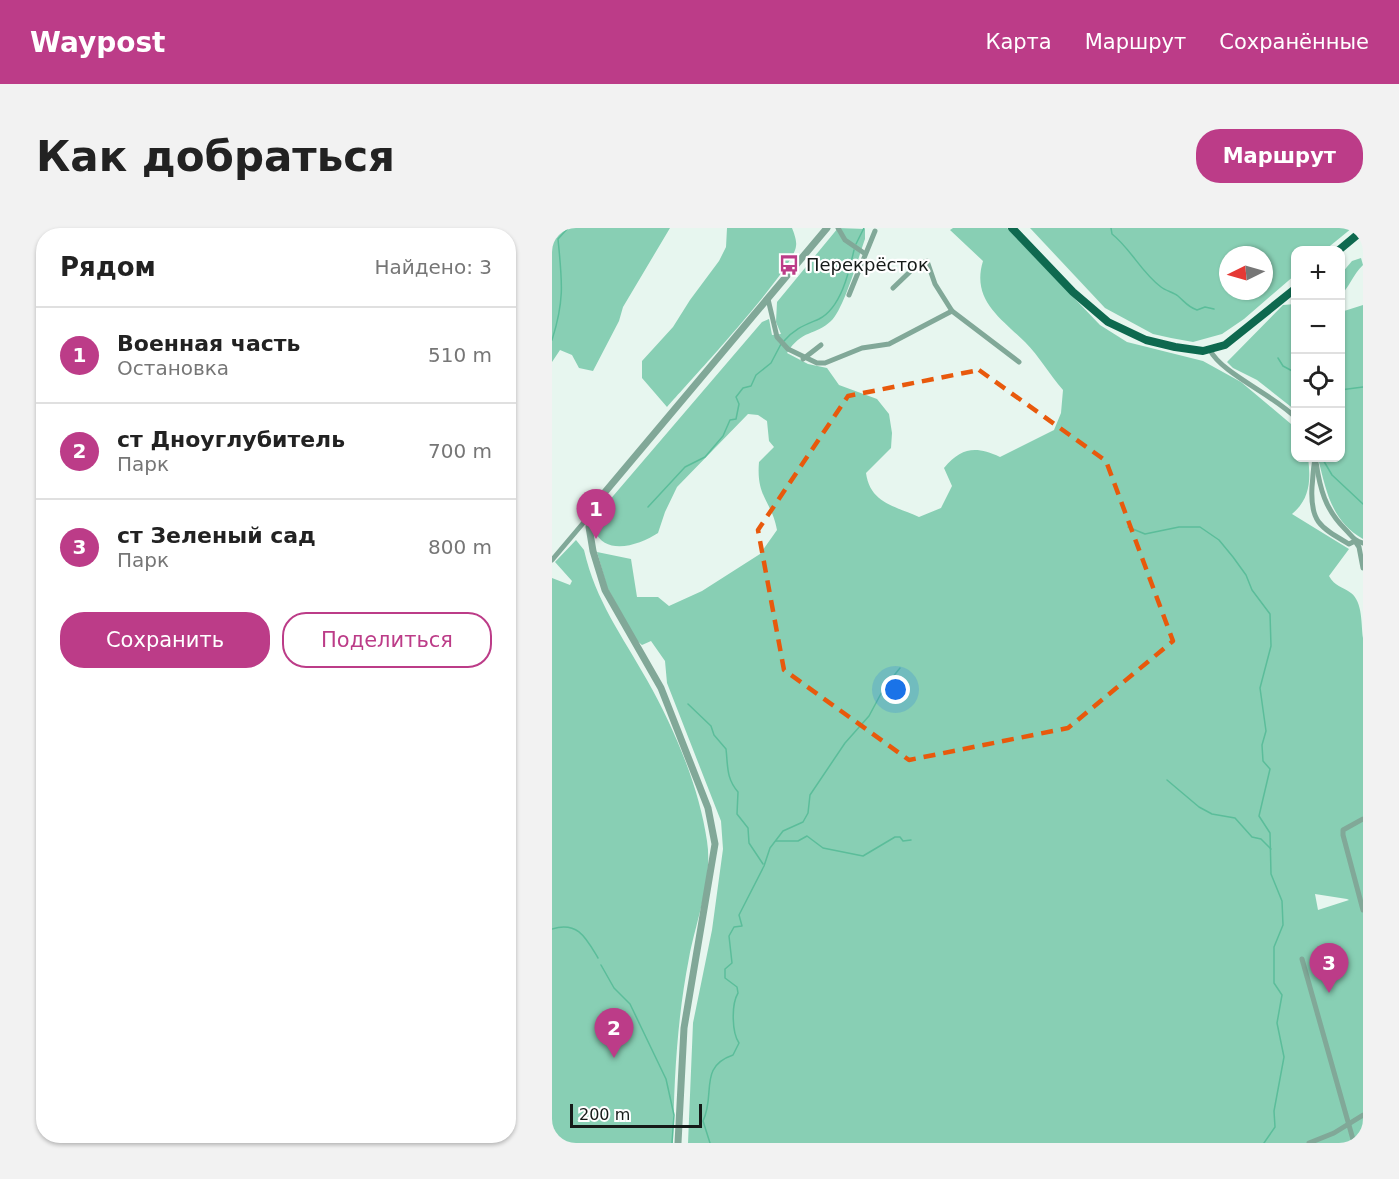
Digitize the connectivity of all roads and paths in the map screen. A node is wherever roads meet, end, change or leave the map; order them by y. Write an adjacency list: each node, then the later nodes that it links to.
1 (827, 228): 11 (street)
2 (838, 228): 7 (street)
3 (1012, 228): 14 (main road)
4 (1363, 230): 6 (main road)
5 (875, 231): 7 (street)
6 (1344, 246)
7 (864, 253): 10 (street)
8 (893, 288): 12 (street)
9 (1291, 292): 14 (main road)
10 (849, 295)
11 (768, 299): 15 (street); 20 (street)
12 (952, 311): 15 (street); 16 (street)
13 (821, 345): 15 (street)
14 (1209, 350): 17 (street)
15 (803, 359)
16 (1020, 362)
17 (1291, 414)
18 (1314, 462): 21 (street)
19 (1316, 462): 21 (street)
20 (591, 514): 23 (street); 30 (street)
21 (1355, 541): 22 (street); 24 (street)
22 (1363, 543)
23 (552, 560)
24 (1363, 568)
25 (1363, 819): 26 (street)
26 (1363, 910)
27 (1302, 959): 29 (street)
28 (1363, 1115): 29 (street)
29 (1349, 1124): 31 (street); 32 (street)
30 (678, 1143)
31 (1309, 1143)
32 (1354, 1143)

